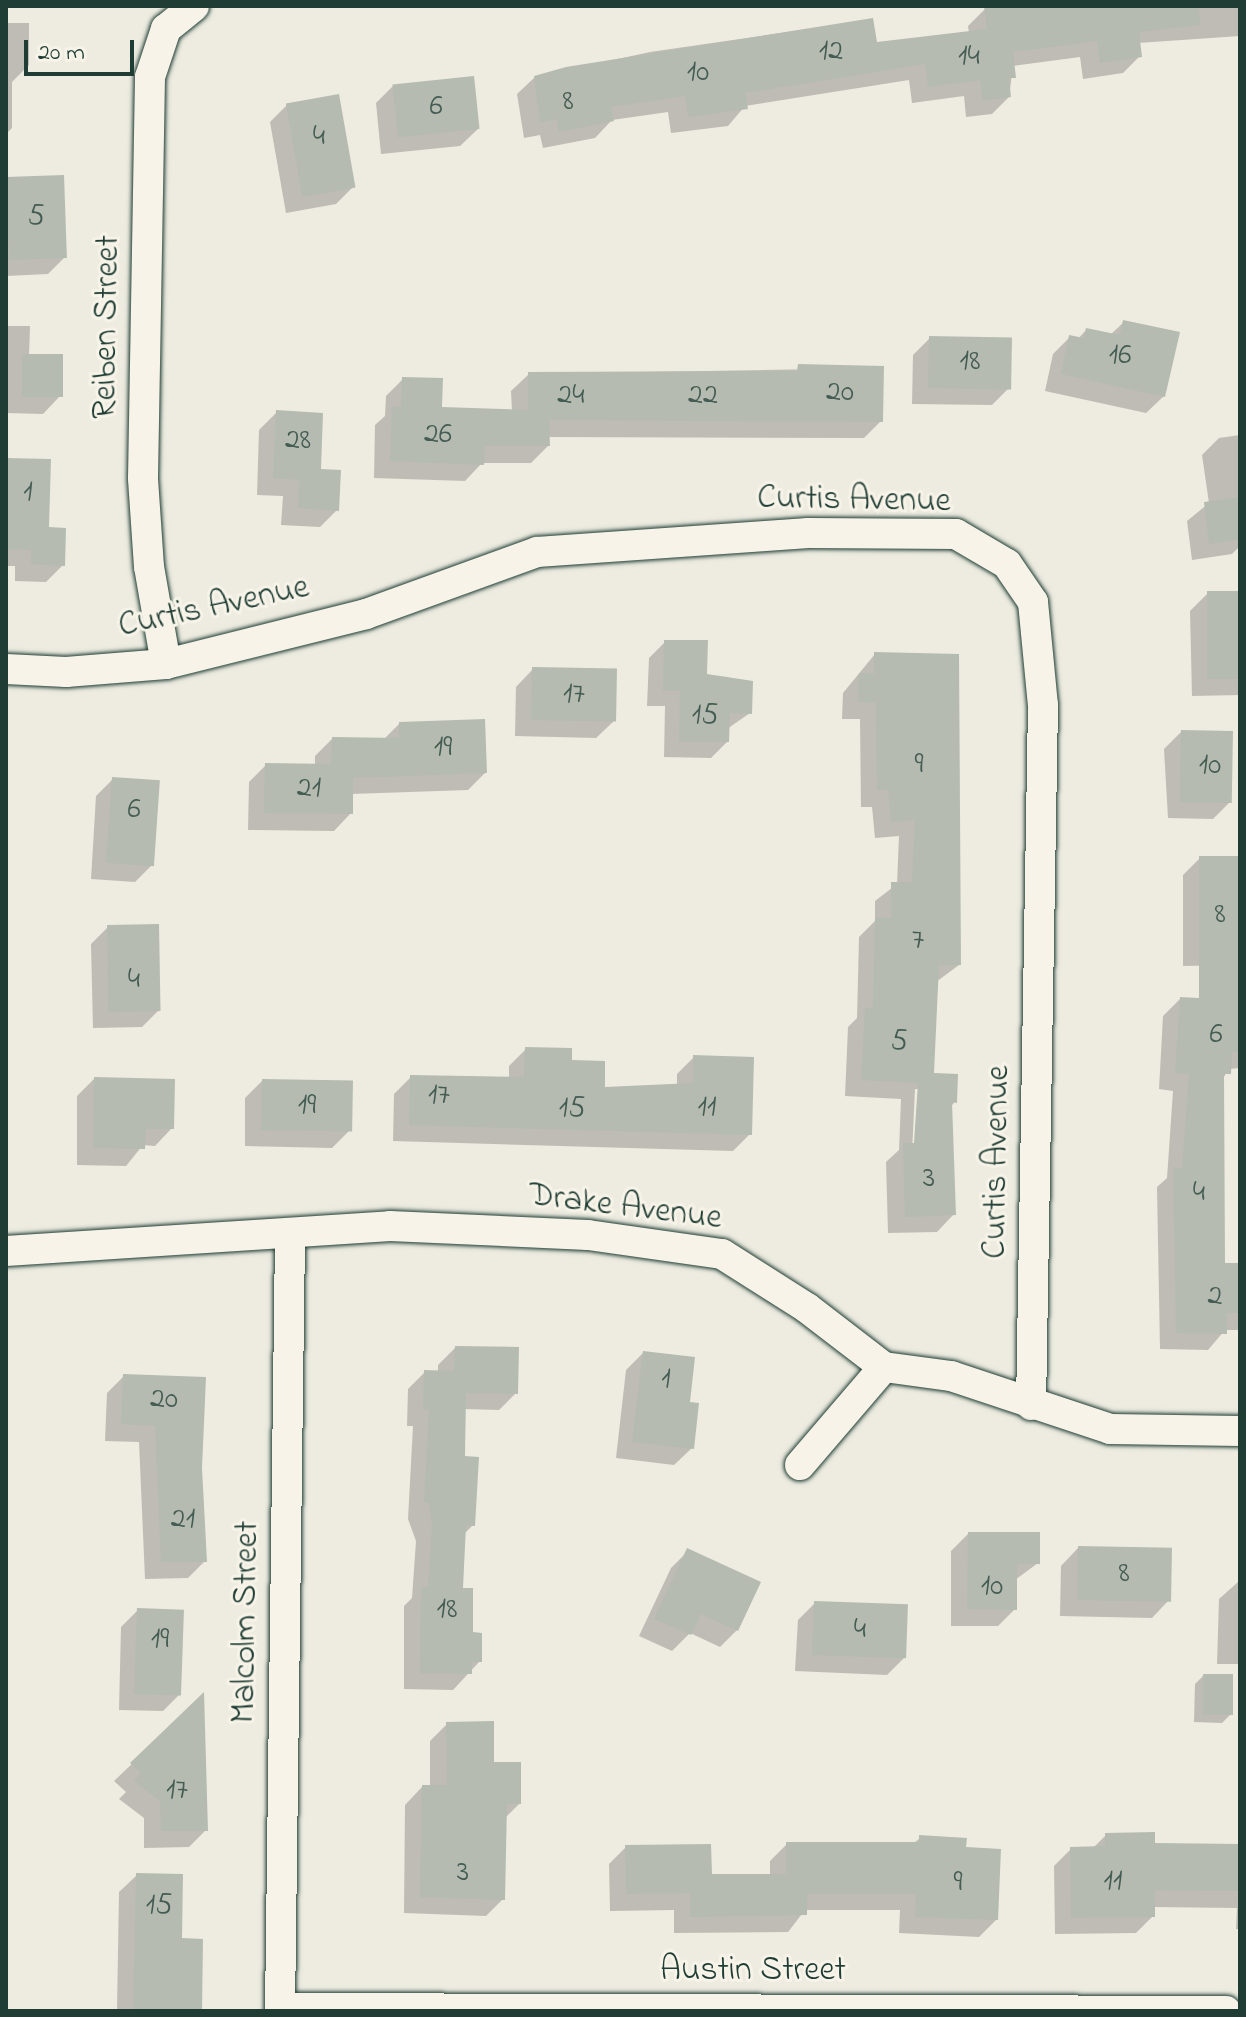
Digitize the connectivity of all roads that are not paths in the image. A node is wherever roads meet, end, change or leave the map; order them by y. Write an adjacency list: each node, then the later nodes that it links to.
1 (194, 6): 2 (street, Reiben Street)
2 (166, 664): 3 (street, Curtis Avenue); 7 (street, Curtis Avenue)
3 (6, 669)
4 (290, 1235): 5 (street, Drake Avenue); 6 (street, Drake Avenue); 10 (street, Malcolm Street)
5 (6, 1251)
6 (884, 1367): 7 (street, Drake Avenue); 9 (street)
7 (1031, 1405): 8 (street, Drake Avenue)
8 (1240, 1431)
9 (800, 1465)
10 (280, 2010): 11 (street, Austin Street)
11 (1226, 2011)

